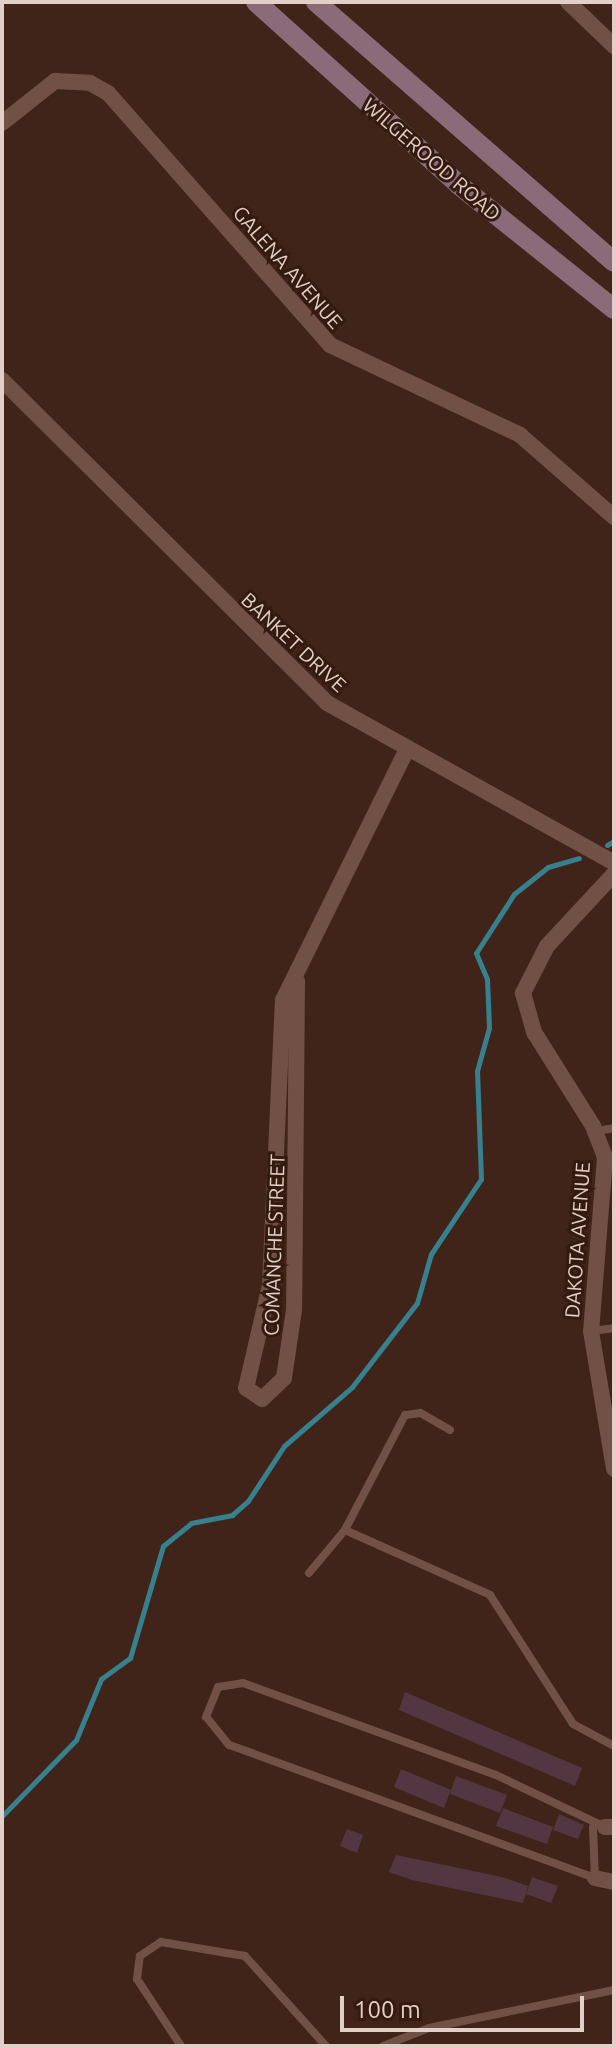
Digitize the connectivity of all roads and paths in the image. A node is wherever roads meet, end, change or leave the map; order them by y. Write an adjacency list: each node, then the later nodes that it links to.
1 (256, 2): 7 (street, WILGEROOD ROAD)
2 (316, 2): 6 (street, WILGEROOD ROAD)
3 (568, 2): 4 (street)
4 (614, 46)
5 (2, 123): 9 (street, GALENA AVENUE)
6 (614, 262)
7 (614, 309)
8 (2, 380): 10 (street, BANKET DRIVE)
9 (614, 517)
10 (406, 751): 11 (street, BANKET DRIVE); 13 (street, COMANCHE STREET)
11 (614, 863)
12 (614, 874): 15 (street, DAKOTA AVENUE)
13 (297, 981): 13 (street, COMANCHE STREET)
14 (614, 1128): 15 (lane)
15 (596, 1131): 16 (street, DAKOTA AVENUE)
16 (608, 1218): 18 (street, DAKOTA AVENUE)
17 (614, 1328): 18 (lane)
18 (591, 1331): 20 (street, DAKOTA AVENUE)
19 (450, 1430): 21 (lane)
20 (614, 1469)
21 (345, 1530): 22 (lane); 23 (lane)
22 (309, 1573)
23 (614, 1746)
24 (604, 1827): 25 (lane); 25 (lane)
25 (595, 1878): 26 (street)
26 (614, 1882)
27 (614, 1990): 30 (lane)
28 (181, 2046): 29 (lane)
29 (326, 2046)
30 (383, 2046)

